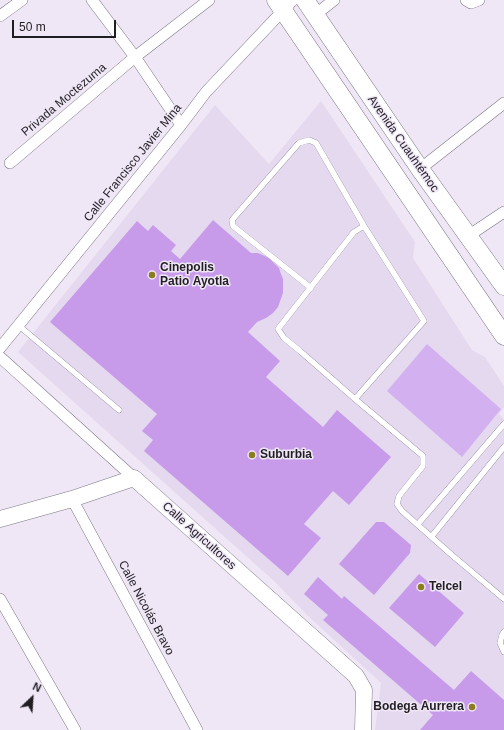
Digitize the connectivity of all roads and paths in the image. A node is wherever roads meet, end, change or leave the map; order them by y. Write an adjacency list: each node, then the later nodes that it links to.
1 (22, 0): 10 (street)
2 (92, 0): 11 (street)
3 (209, 0): 11 (street, Privada Moctezuma)
4 (306, 0): 9 (main road, Avenida Cuauhtémoc)
5 (334, 0): 9 (street)
6 (466, 0): 7 (street)
7 (479, 0)
8 (284, 4): 13 (street, Calle Francisco Javier Mina); 22 (main road)
9 (315, 15): 15 (main road, Avenida Cuauhtémoc)
10 (0, 16)
11 (135, 57): 13 (street); 14 (street, Privada Moctezuma)
12 (504, 103): 15 (street)
13 (181, 125): 21 (street, Calle Francisco Javier Mina)
14 (10, 163)
15 (420, 169): 18 (main road, Avenida Cuauhtémoc)
16 (504, 212): 18 (street)
17 (364, 226): 20 (lane); 20 (lane); 25 (lane)
18 (468, 236): 19 (main road, Avenida Cuauhtémoc)
19 (504, 286)
20 (310, 288): 25 (lane)
21 (18, 325): 23 (street, Calle Francisco Javier Mina); 26 (lane)
22 (504, 336)
23 (0, 348)
24 (0, 357): 29 (street, Calle Agricultores)
25 (355, 399): 32 (lane)
26 (119, 410)
27 (504, 424): 32 (lane)
28 (504, 447): 33 (lane)
29 (134, 478): 30 (street); 40 (street, Calle Agricultores)
30 (72, 498): 31 (street); 39 (street, Calle Nicolás Bravo)
31 (0, 519)
32 (418, 524): 33 (lane)
33 (432, 536): 35 (lane)
34 (0, 599): 38 (street)
35 (504, 599)
36 (504, 632): 37 (lane)
37 (504, 652)
38 (75, 730)
39 (197, 730)
40 (363, 730)

